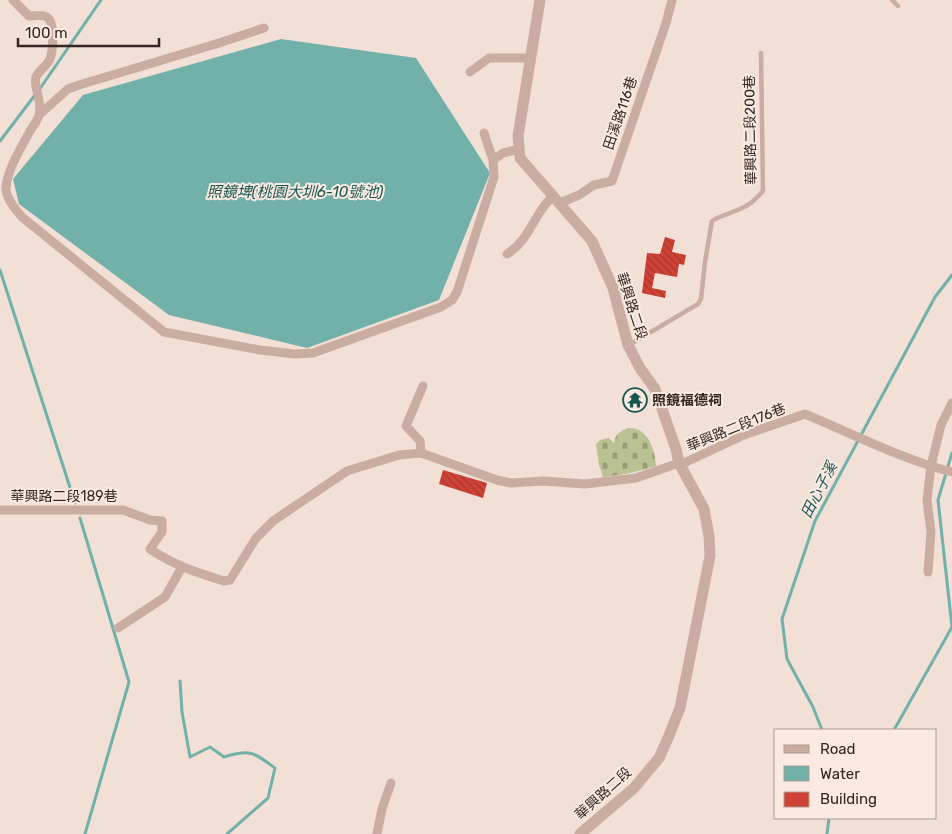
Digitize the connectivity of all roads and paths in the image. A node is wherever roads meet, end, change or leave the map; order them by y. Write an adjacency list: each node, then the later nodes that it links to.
1 (13, 0): 10 (street)
2 (540, 0): 8 (street, 華興路二段)
3 (672, 0): 14 (street, 田溪路116巷)
4 (892, 0): 5 (lane)
5 (898, 6)
6 (264, 28): 10 (street)
7 (760, 53): 16 (lane, 華興路二段200巷)
8 (530, 58): 9 (street); 12 (street, 華興路二段)
9 (470, 72)
10 (40, 114): 13 (street)
11 (484, 133): 13 (street)
12 (519, 148): 13 (street); 14 (street, 華興路二段)
13 (493, 160)
14 (557, 200): 15 (street); 16 (street, 華興路二段)
15 (507, 254)
16 (628, 346): 20 (street, 華興路二段)
17 (423, 386): 19 (street)
18 (952, 403): 21 (street)
19 (421, 453): 20 (street, 華興路二段189巷); 24 (street, 華興路二段189巷)
20 (679, 463): 21 (street, 華興路二段176巷); 29 (street, 華興路二段)
21 (931, 466): 22 (street, 華興路二段176巷); 25 (street)
22 (952, 472)
23 (0, 510): 24 (street, 華興路二段189巷)
24 (182, 568): 26 (street)
25 (928, 572)
26 (118, 628)
27 (391, 783): 28 (street)
28 (377, 834)
29 (580, 834)

